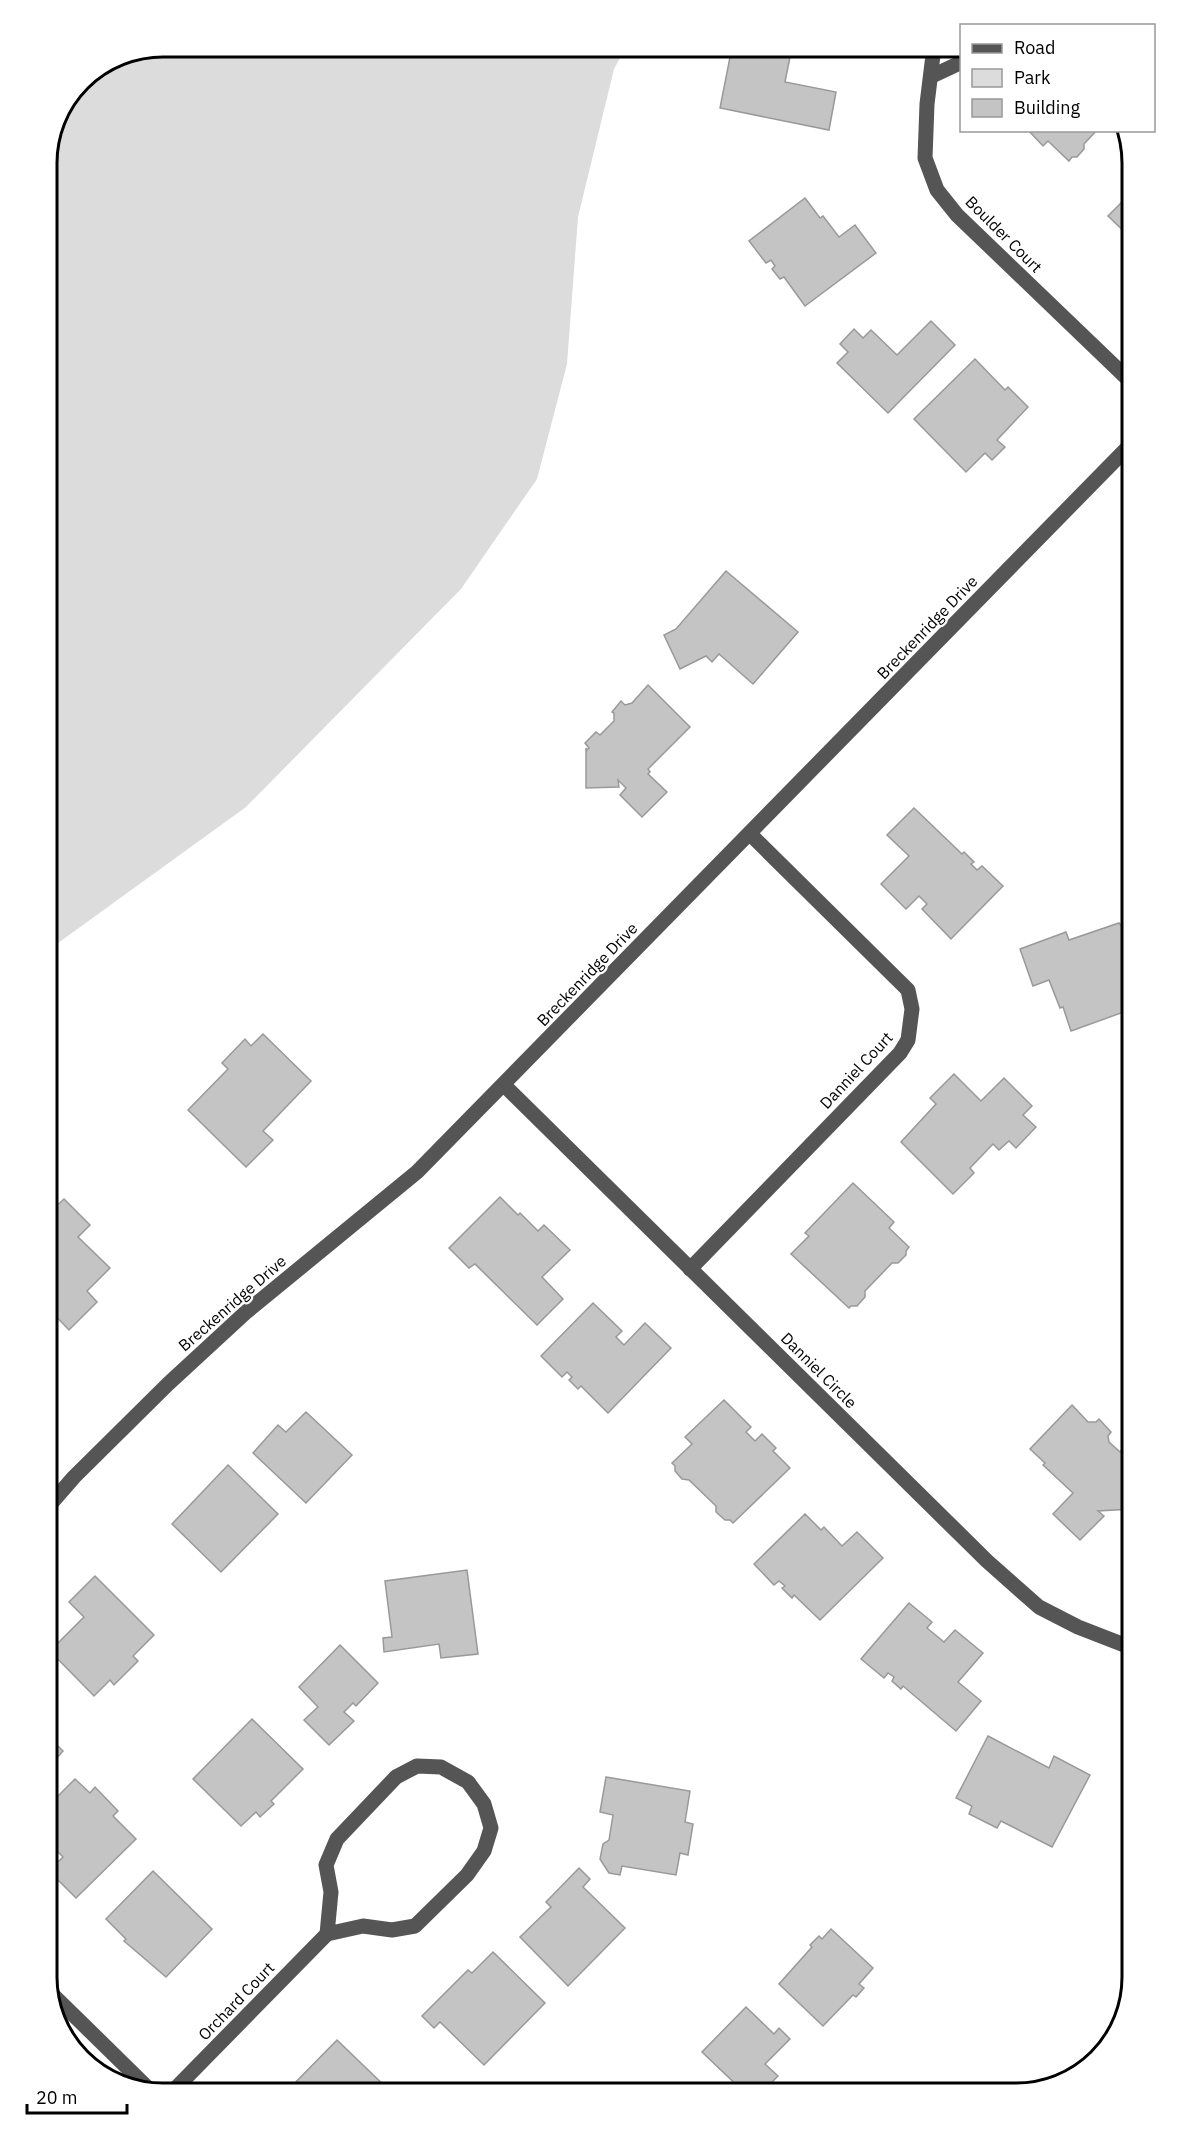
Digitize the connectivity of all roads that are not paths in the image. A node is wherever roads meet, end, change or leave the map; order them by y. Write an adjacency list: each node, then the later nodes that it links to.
1 (933, 57): 3 (street, Boulder Court)
2 (960, 63): 3 (street)
3 (932, 76): 4 (street, Boulder Court)
4 (1122, 373)
5 (1122, 453): 6 (street, Breckenridge Drive)
6 (750, 834): 7 (street, Breckenridge Drive); 8 (street, Danniel Court)
7 (504, 1085): 8 (street, Danniel Circle); 9 (street, Breckenridge Drive)
8 (690, 1269): 10 (street, Danniel Circle)
9 (57, 1496)
10 (1122, 1644)
11 (327, 1934): 11 (street); 14 (street, Orchard Court)
12 (60, 2001): 13 (street)
13 (140, 2080)
14 (181, 2083)

